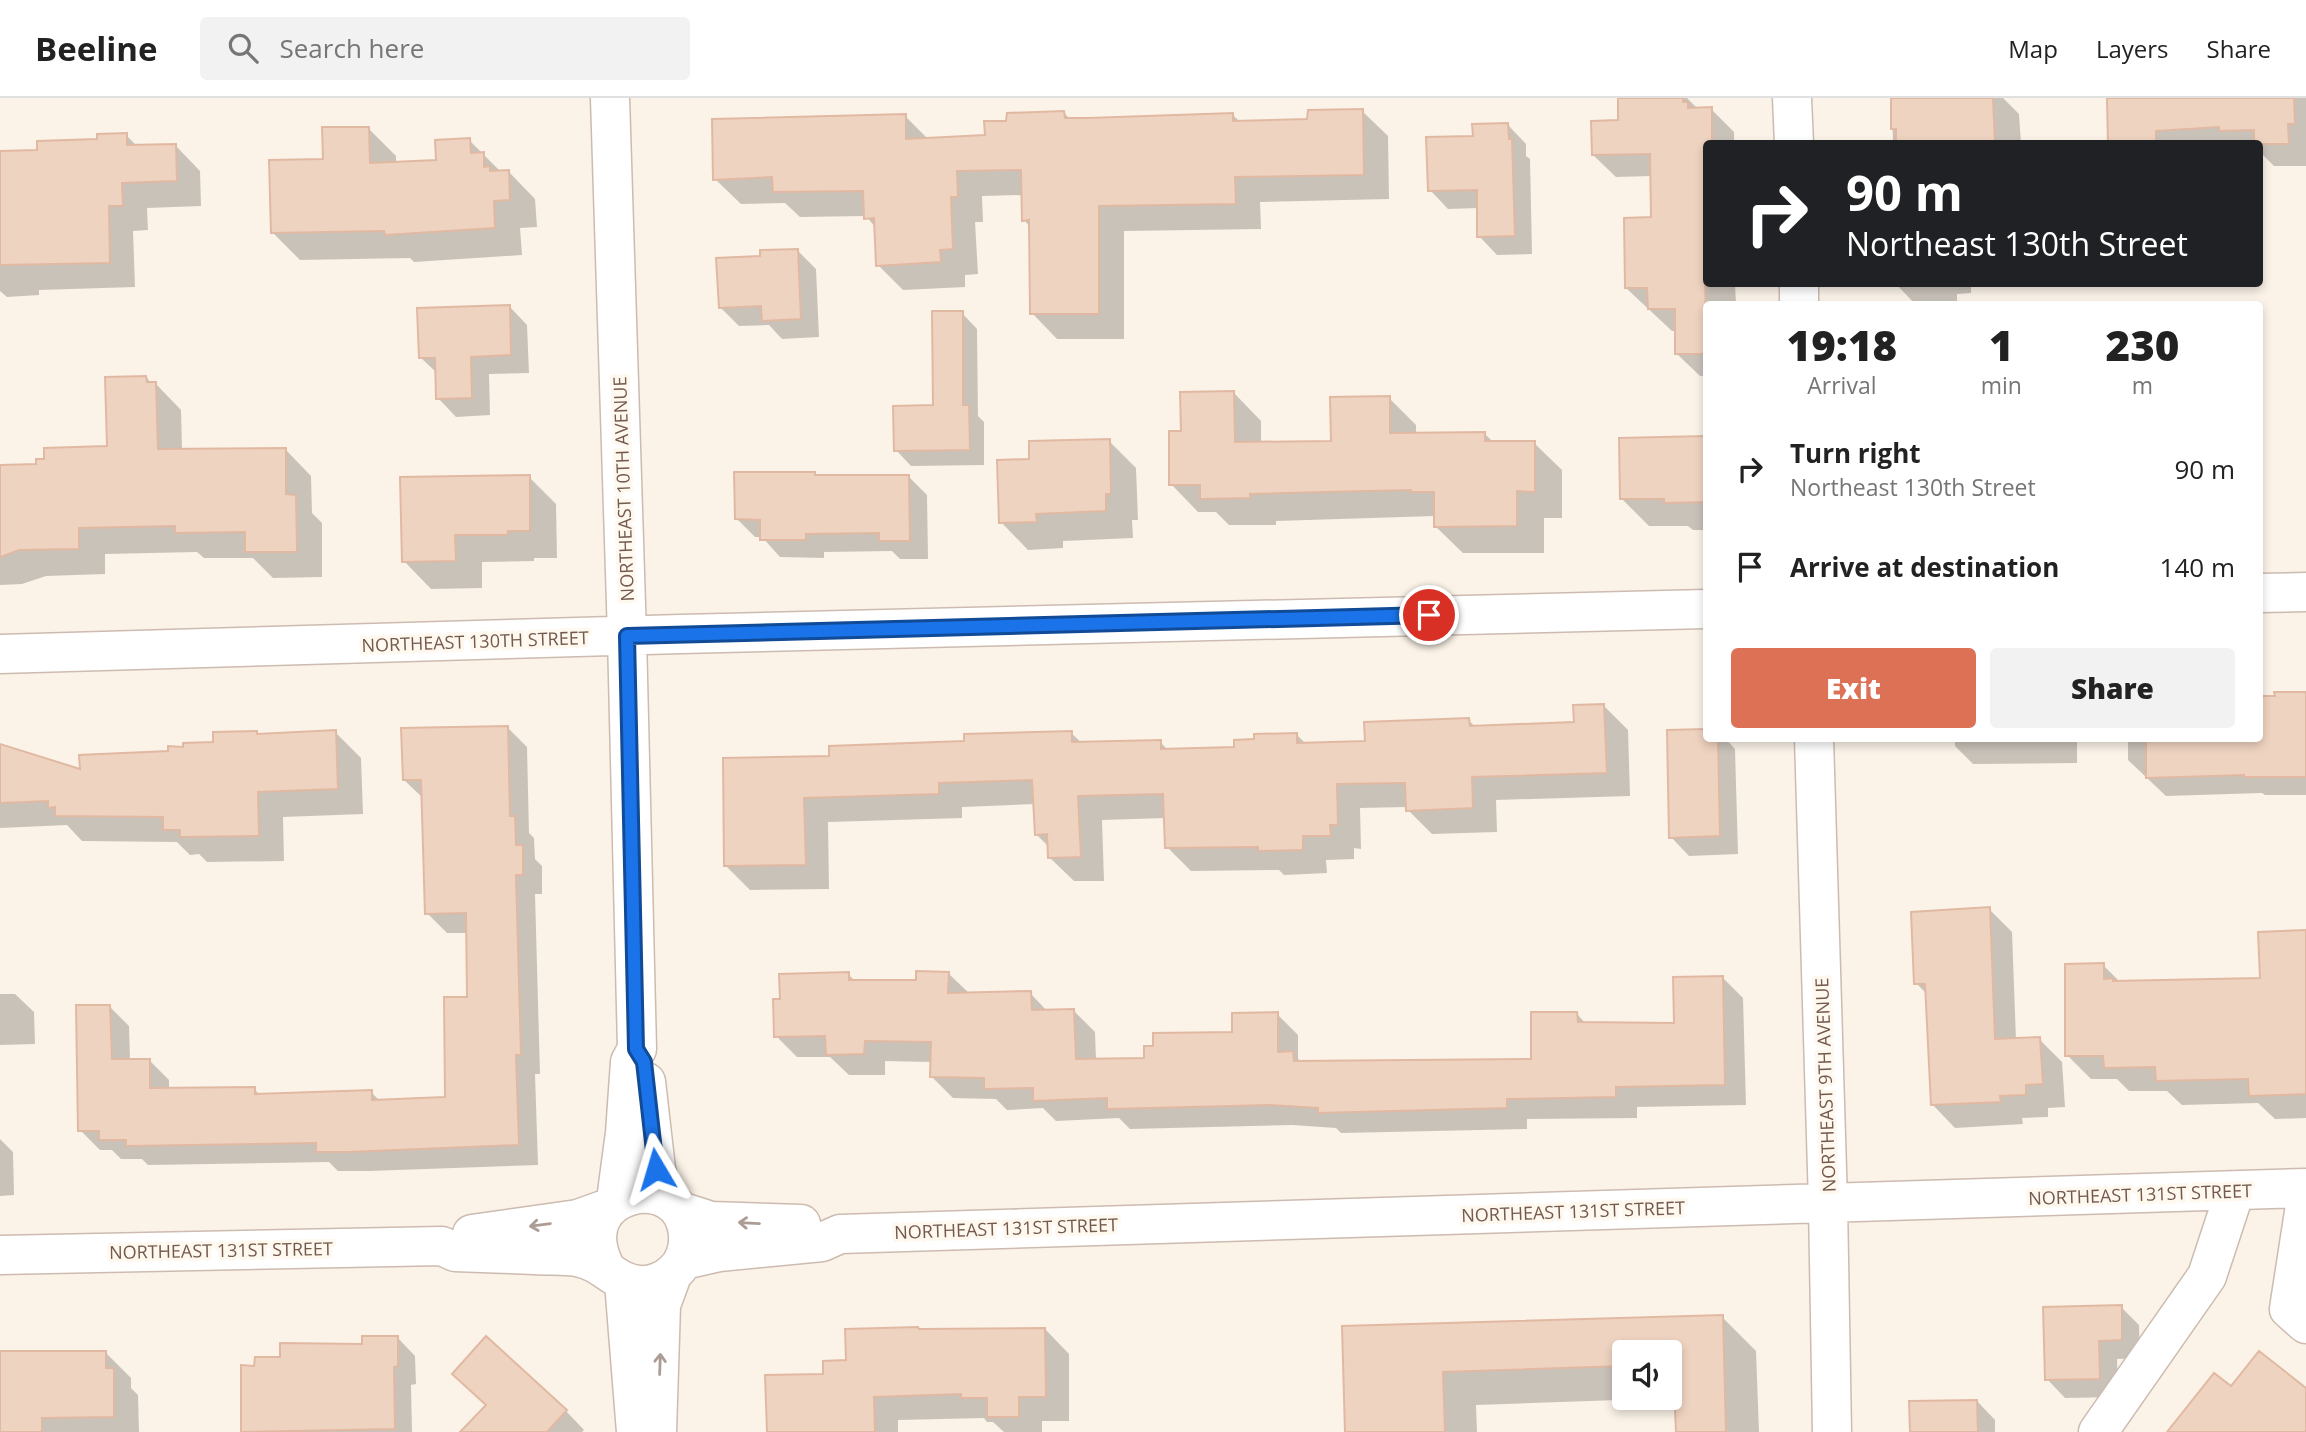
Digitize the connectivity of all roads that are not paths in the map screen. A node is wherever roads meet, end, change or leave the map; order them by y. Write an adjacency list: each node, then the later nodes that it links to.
1 (610, 98): 7 (street, NORTHEAST 10TH AVENUE)
2 (1792, 98): 3 (street)
3 (1794, 140)
4 (2306, 592): 5 (street)
5 (2263, 593)
6 (1703, 609): 7 (street, NORTHEAST 130TH STREET)
7 (627, 636): 8 (street, NORTHEAST 130TH STREET); 10 (street, NORTHEAST 10TH AVENUE)
8 (0, 654)
9 (1814, 742): 14 (street, NORTHEAST 9TH AVENUE)
10 (636, 1049): 15 (street, NORTHEAST 10TH AVENUE); 16 (street, NORTHEAST 10TH AVENUE)
11 (2306, 1188): 12 (street, NORTHEAST 131ST STREET)
12 (2235, 1191): 14 (street, NORTHEAST 131ST STREET); 26 (street)
13 (2306, 1199): 22 (street)
14 (1829, 1203): 17 (street, NORTHEAST 131ST STREET); 25 (street, NORTHEAST 9TH AVENUE)
15 (671, 1204): 16 (street); 17 (street, NORTHEAST 131ST STREET, one-way to 15); 20 (street)
16 (611, 1205): 18 (street, NORTHEAST 131ST STREET, one-way to 18); 21 (street)
17 (840, 1234): 20 (street, NORTHEAST 131ST STREET)
18 (442, 1245): 19 (street, NORTHEAST 131ST STREET); 21 (street, NORTHEAST 131ST STREET)
19 (0, 1255)
20 (678, 1268): 21 (street); 24 (street, one-way to 20)
21 (614, 1274): 23 (street)
22 (2306, 1324)
23 (636, 1432)
24 (657, 1432)
25 (1832, 1432)
26 (2098, 1432)

